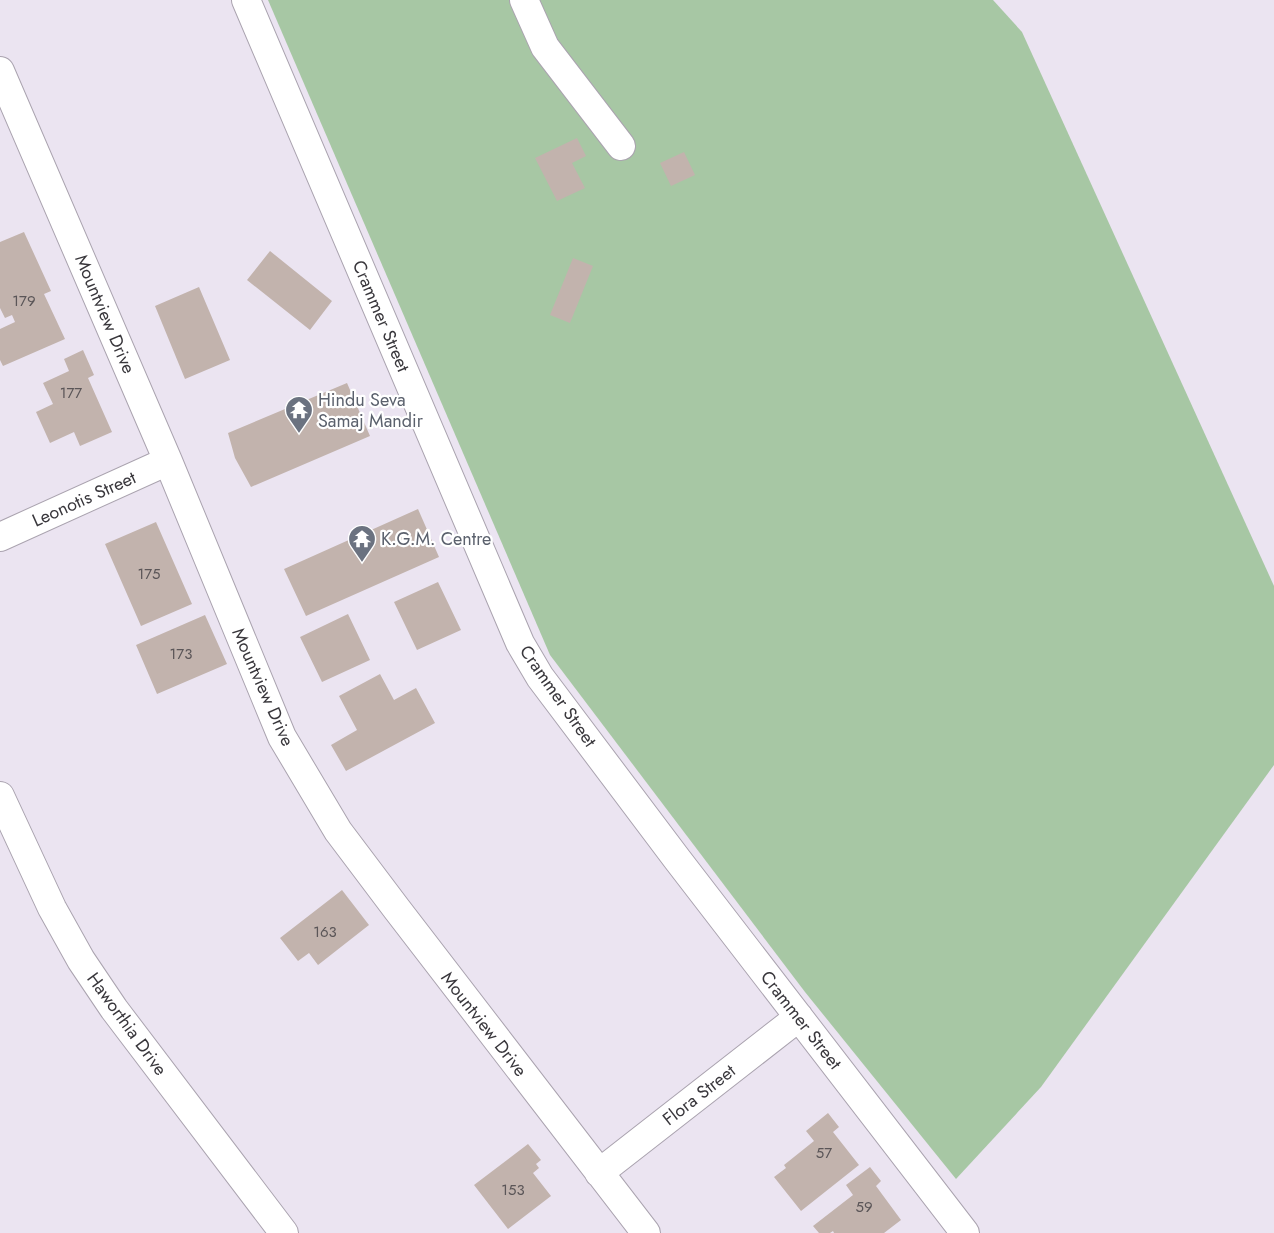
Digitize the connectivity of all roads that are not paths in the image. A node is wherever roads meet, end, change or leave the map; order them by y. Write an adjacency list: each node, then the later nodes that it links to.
1 (246, 0): 8 (street, Crammer Street)
2 (524, 0): 4 (street)
3 (0, 71): 5 (street, Mountview Drive)
4 (621, 146)
5 (168, 461): 6 (street, Leonotis Street); 9 (street, Mountview Drive)
6 (0, 537)
7 (0, 796): 10 (street, Haworthia Drive)
8 (799, 1017): 9 (street, Flora Street); 12 (street, Crammer Street)
9 (599, 1172): 11 (street, Mountview Drive)
10 (284, 1233)
11 (646, 1233)
12 (965, 1233)

